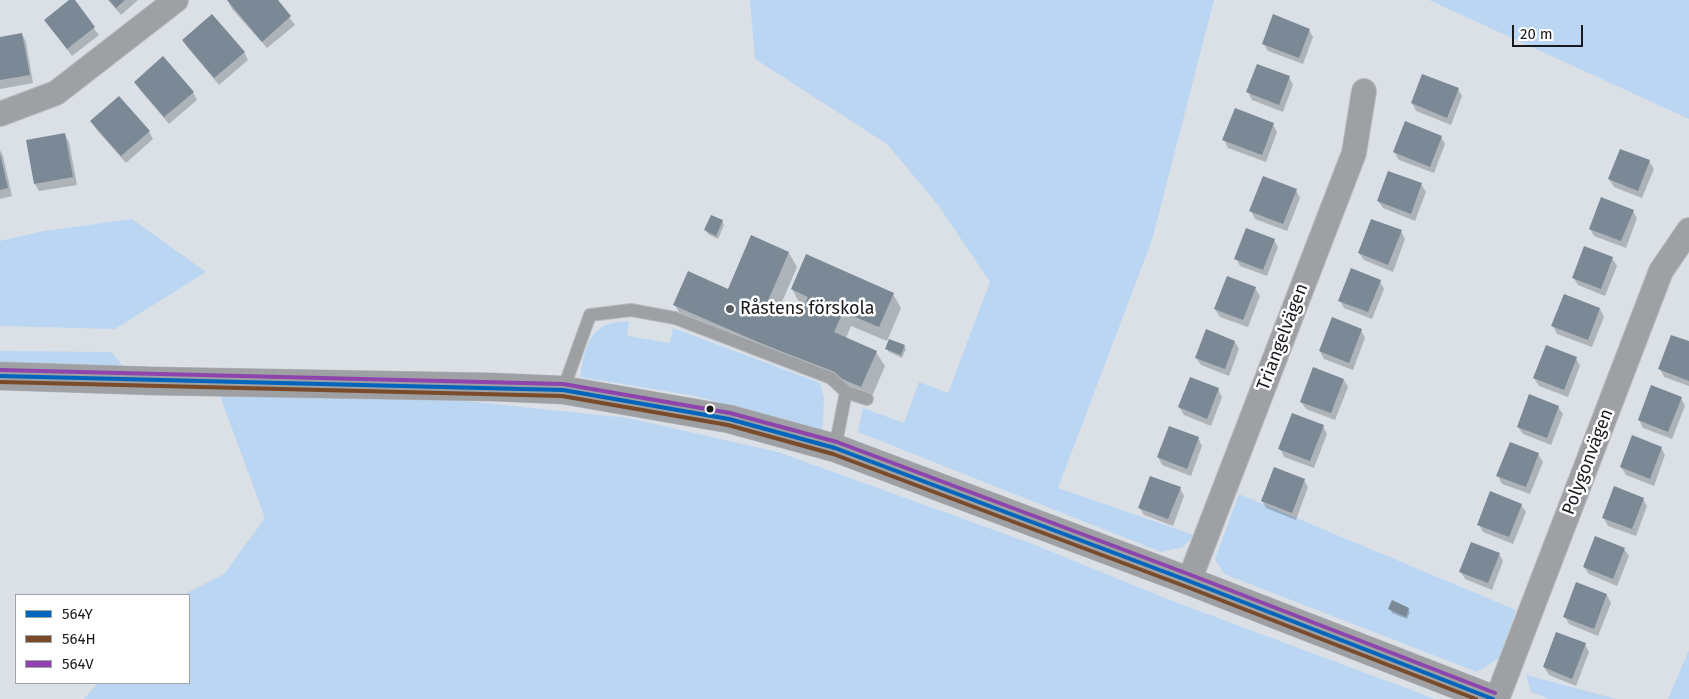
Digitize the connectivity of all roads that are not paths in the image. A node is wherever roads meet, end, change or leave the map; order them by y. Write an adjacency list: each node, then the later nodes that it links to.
1 (176, 0): 3 (street)
2 (1364, 91): 10 (street, Triangelvägen)
3 (0, 114)
4 (1689, 230): 12 (street, Polygonvägen)
5 (0, 376): 6 (street)
6 (564, 390): 7 (lane); 9 (street)
7 (846, 392): 8 (lane); 9 (lane)
8 (867, 399)
9 (835, 448): 10 (street)
10 (1189, 581): 11 (street)
11 (1493, 699)
12 (1497, 699)

